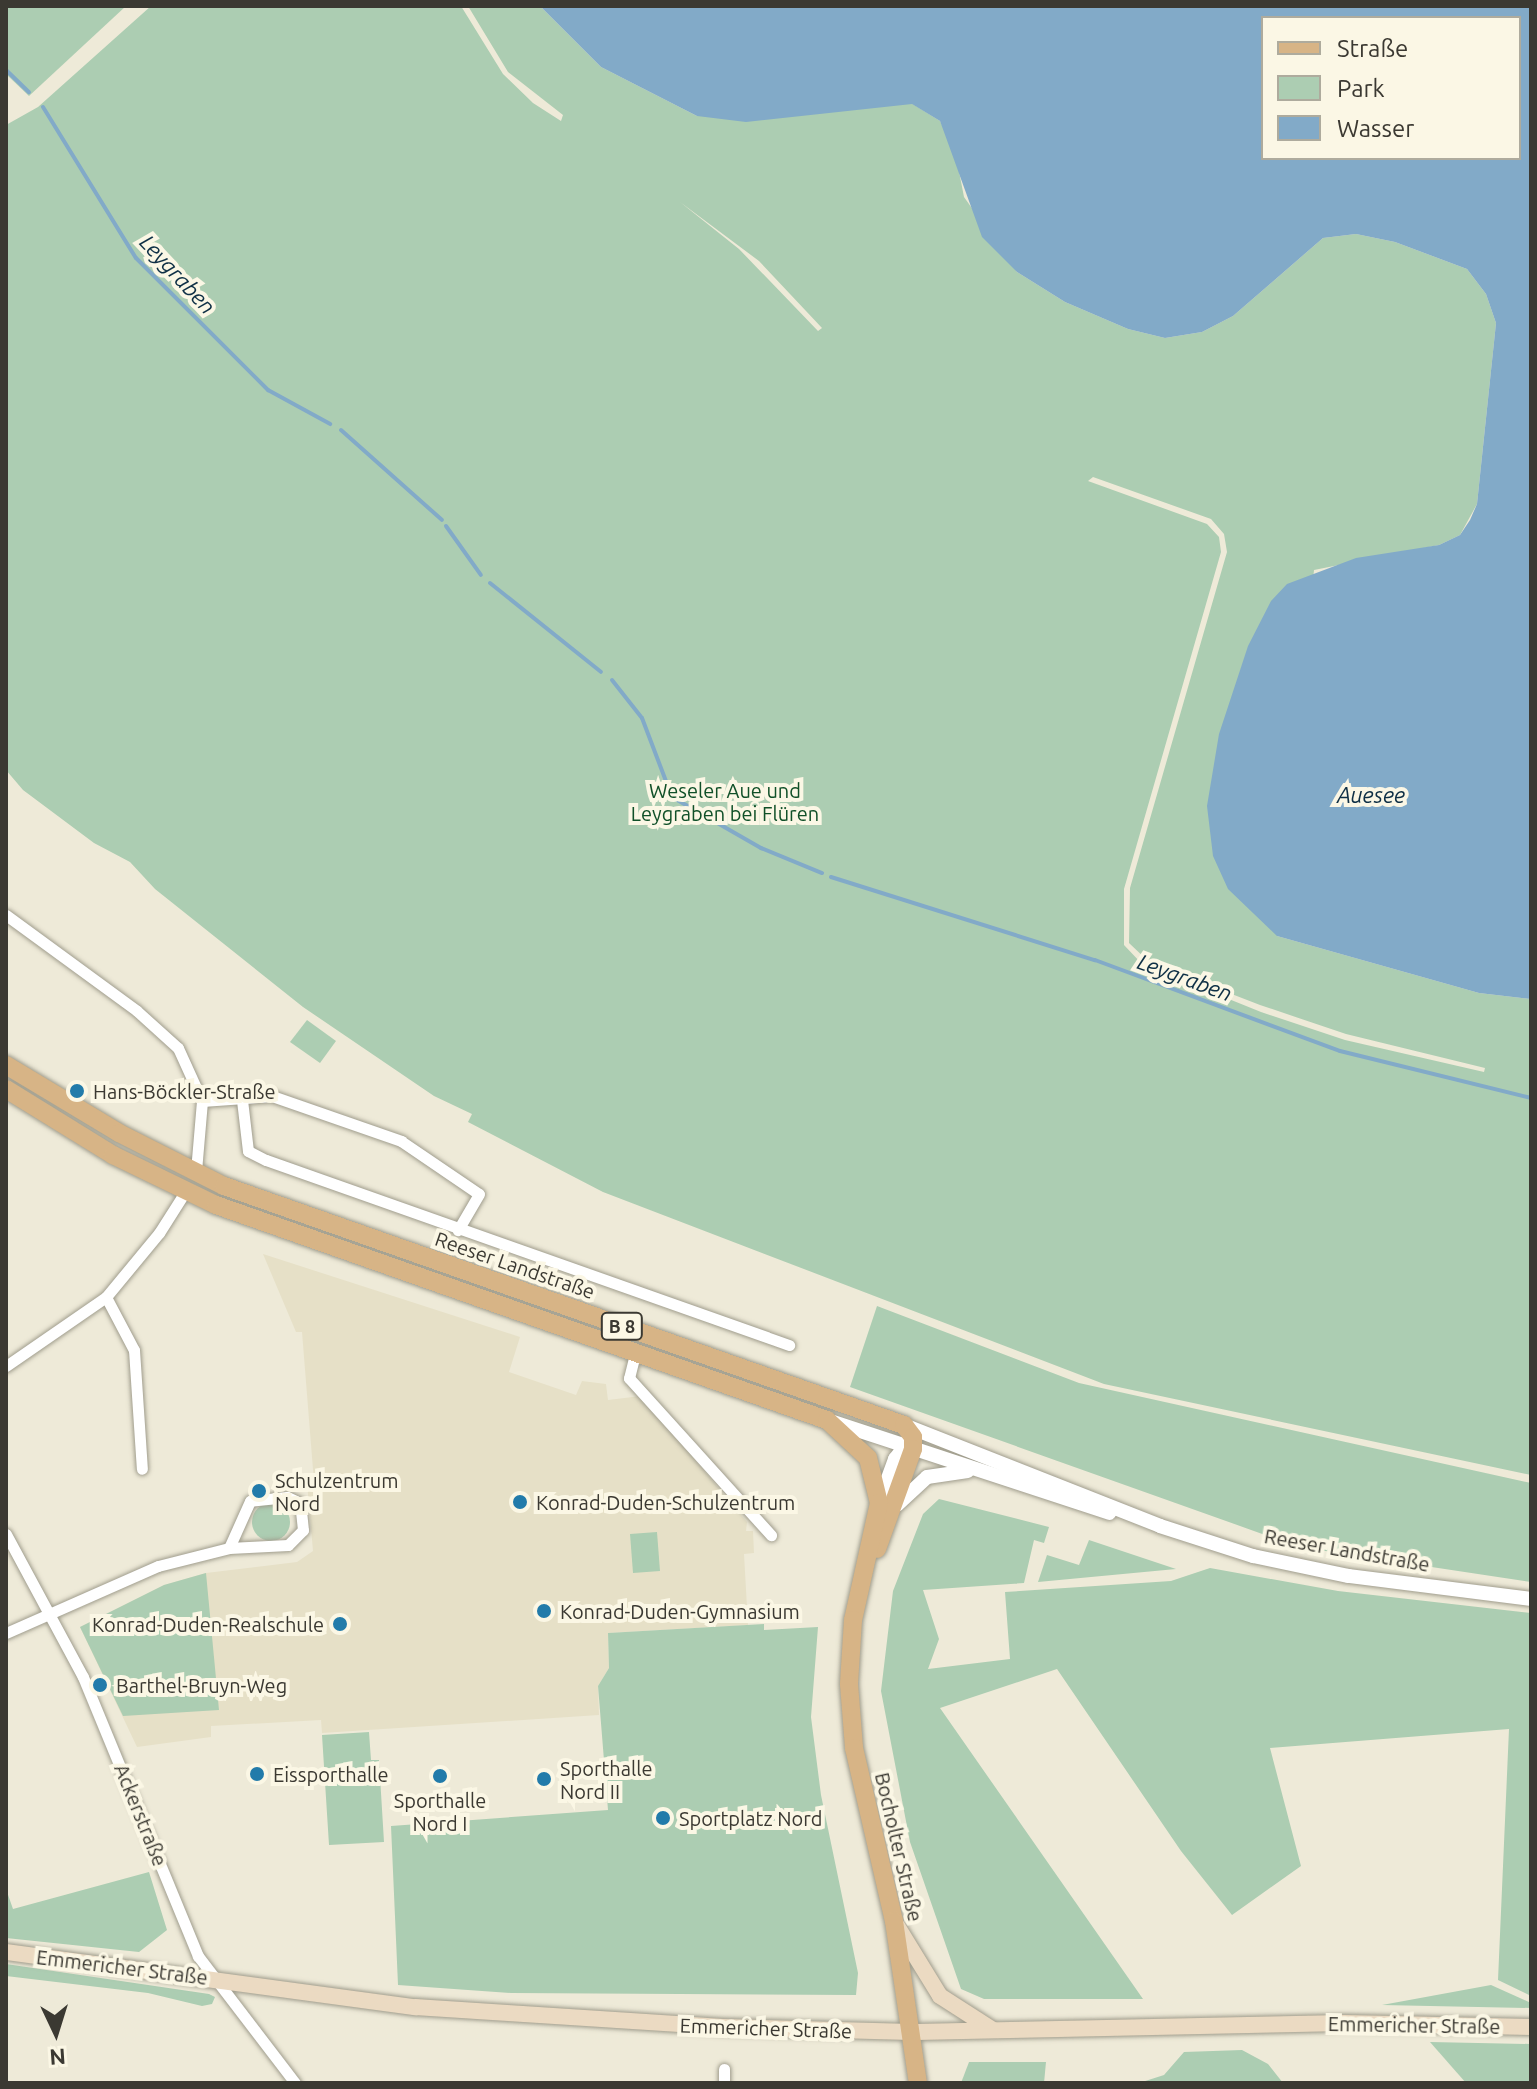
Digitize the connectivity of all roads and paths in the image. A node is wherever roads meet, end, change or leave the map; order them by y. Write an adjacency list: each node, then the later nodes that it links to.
1 (6, 915): 5 (street)
2 (6, 1065): 6 (main road, Reeser Landstraße / B 8)
3 (6, 1089): 7 (main road, Reeser Landstraße / B 8)
4 (242, 1100): 5 (street); 8 (street); 8 (street)
5 (202, 1101): 6 (street)
6 (196, 1171): 7 (main road); 14 (main road, Reeser Landstraße / B 8)
7 (185, 1192): 9 (street); 11 (main road, Reeser Landstraße / B 8)
8 (458, 1230): 10 (street)
9 (106, 1297): 12 (street); 15 (street)
10 (789, 1345)
11 (635, 1354): 13 (main road, Reeser Landstraße / B 8); 20 (street)
12 (6, 1366)
13 (827, 1420): 14 (street, Reeser Landstraße / B 8); 17 (main road, B 8)
14 (912, 1438): 16 (street, Reeser Landstraße); 17 (main road, Bocholter Straße / B 8); 18 (street, Reeser Landstraße)
15 (142, 1469)
16 (979, 1471): 17 (street); 18 (street, Reeser Landstraße)
17 (888, 1504): 25 (main road, Bocholter Straße / B 8)
18 (1160, 1526): 22 (street, Reeser Landstraße)
19 (6, 1534): 23 (street, Ackerstraße)
20 (771, 1535)
21 (229, 1548): 21 (street); 23 (street)
22 (1531, 1599)
23 (53, 1616): 24 (street); 27 (street, Ackerstraße)
24 (6, 1633)
25 (894, 1921): 29 (main road); 30 (main road, Bocholter Straße / B 8)
26 (6, 1952): 27 (main road, Emmericher Straße)
27 (216, 1979): 30 (main road, Emmericher Straße); 32 (street, Ackerstraße)
28 (1531, 2027): 29 (main road, Emmericher Straße)
29 (994, 2030): 30 (main road, Emmericher Straße)
30 (912, 2032): 34 (main road, Bocholter Straße)
31 (724, 2069): 33 (street)
32 (295, 2083)
33 (724, 2083)
34 (918, 2083)

